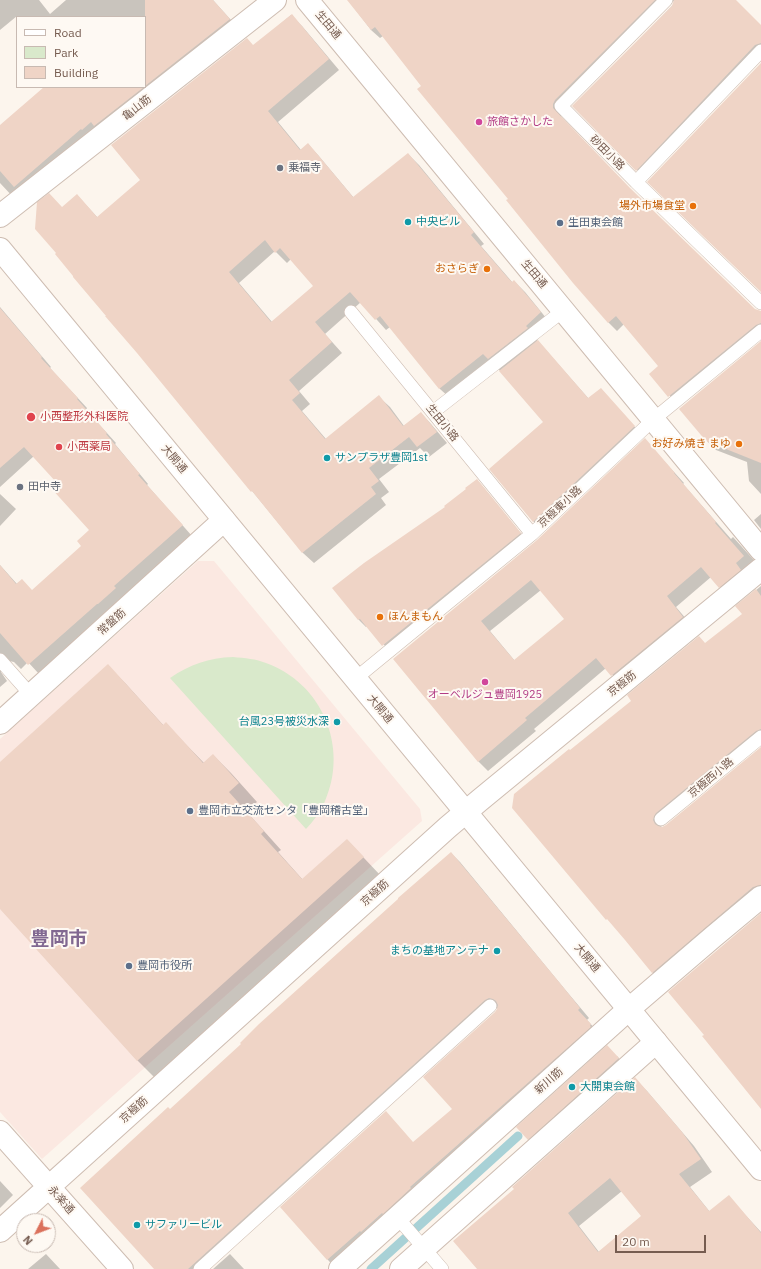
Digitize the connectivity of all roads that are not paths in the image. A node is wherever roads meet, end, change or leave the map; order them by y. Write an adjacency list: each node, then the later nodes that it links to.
1 (274, 0): 6 (street, 亀山筋)
2 (307, 0): 9 (street, 生田通)
3 (666, 0): 5 (lane, 砂田小路)
4 (761, 52): 5 (lane)
5 (636, 182): 8 (lane, 砂田小路)
6 (0, 216)
7 (0, 249): 14 (street, 大開通)
8 (761, 303)
9 (564, 310): 12 (lane); 13 (street, 生田通)
10 (351, 312): 12 (lane, 生田小路)
11 (761, 331): 13 (lane, 京極東小路)
12 (433, 412): 15 (lane, 生田小路)
13 (654, 419): 15 (lane, 京極東小路); 16 (street, 生田通)
14 (224, 520): 19 (street, 大開通); 20 (street, 常盤筋)
15 (532, 534): 19 (lane, 京極東小路)
16 (761, 550)
17 (761, 569): 23 (street, 京極筋)
18 (0, 660): 20 (lane)
19 (355, 679): 23 (street, 大開通)
20 (31, 695): 21 (street, 常盤筋)
21 (0, 723)
22 (761, 736): 24 (lane, 京極西小路)
23 (466, 812): 27 (street, 大開通); 31 (street, 京極筋)
24 (661, 819)
25 (761, 897): 27 (street, 新川筋)
26 (490, 1006): 36 (lane)
27 (629, 1009): 28 (street, 大開通); 32 (street, 新川筋)
28 (656, 1042): 30 (street, 大開通); 34 (street)
29 (0, 1132): 31 (street, 永楽通)
30 (761, 1169)
31 (49, 1187): 33 (street, 京極筋); 35 (street, 永楽通)
32 (400, 1220): 34 (lane); 37 (street, 新川筋)
33 (0, 1231)
34 (422, 1245): 38 (street); 39 (lane)
35 (122, 1269)
36 (200, 1269)
37 (340, 1269)
38 (401, 1269)
39 (442, 1269)

